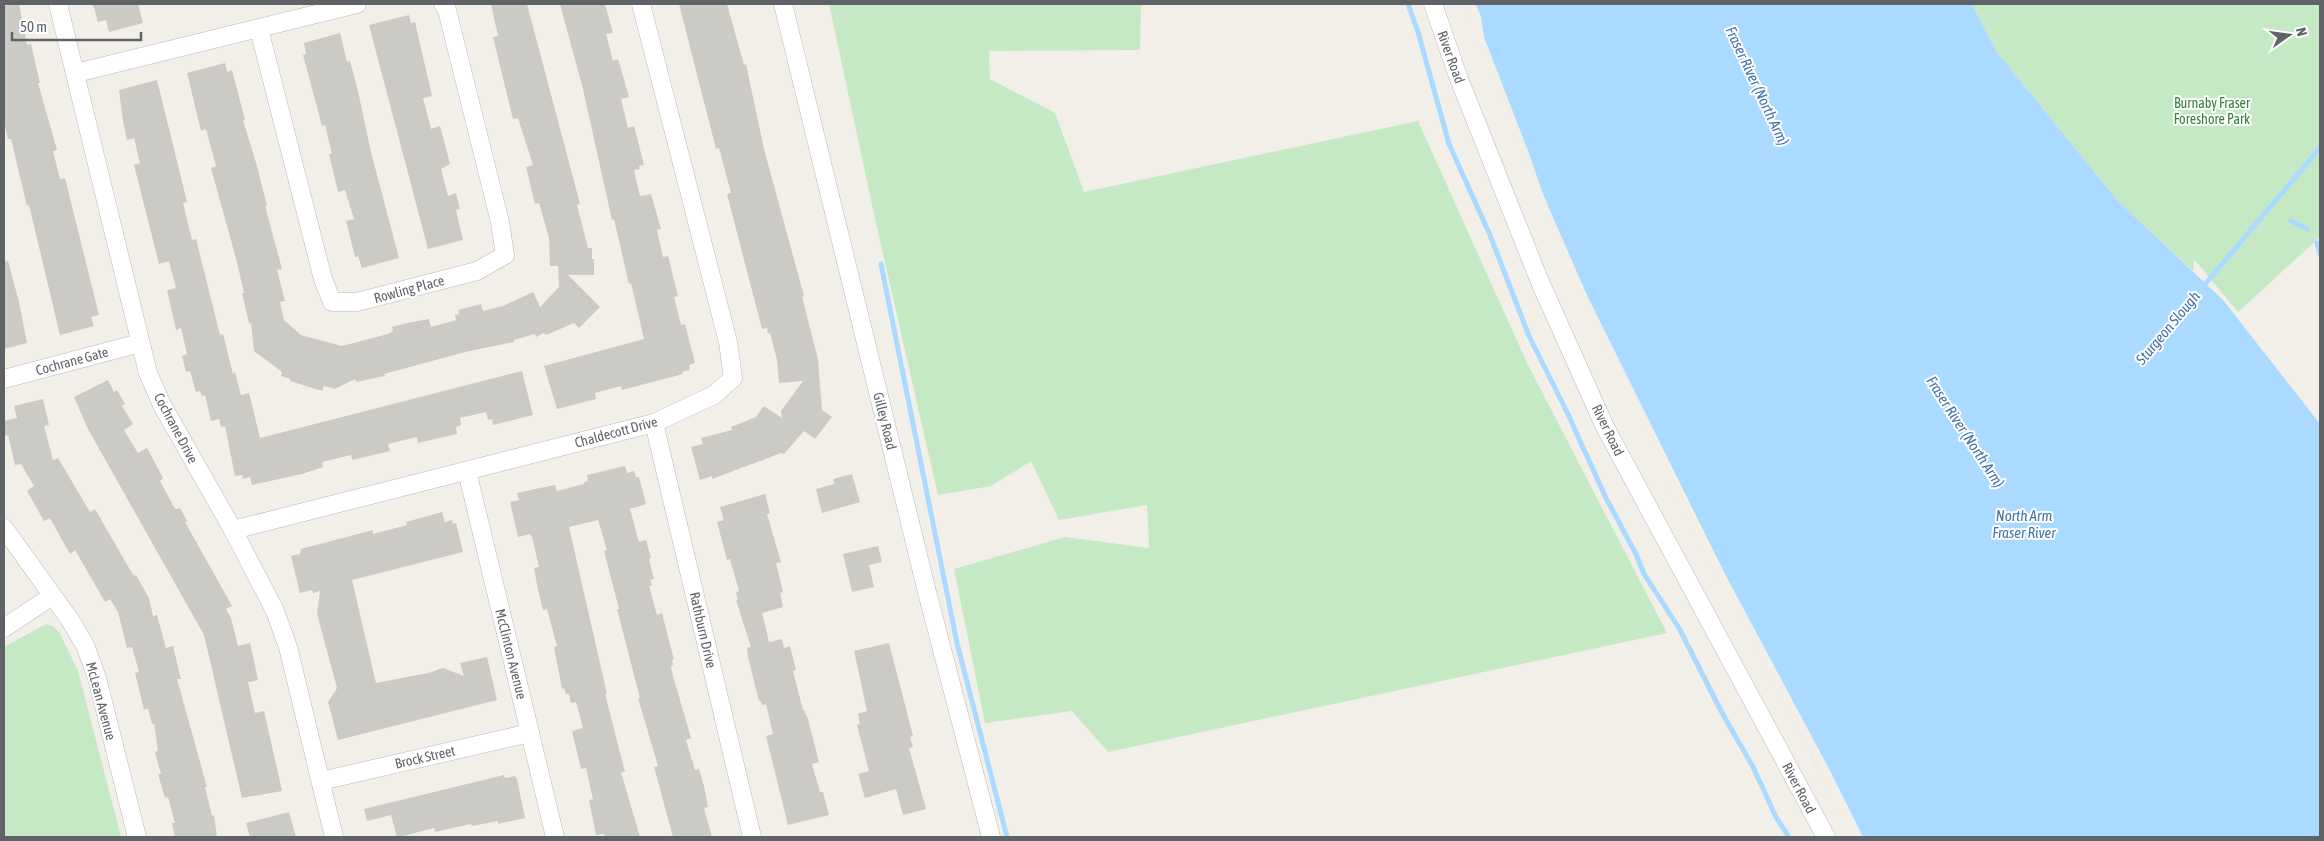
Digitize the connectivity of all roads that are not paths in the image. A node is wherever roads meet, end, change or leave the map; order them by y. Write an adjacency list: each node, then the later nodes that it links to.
1 (58, 4): 8 (street, Cochrane Drive)
2 (357, 4): 7 (street)
3 (443, 4): 7 (street, Rowling Place)
4 (641, 4): 11 (street, Chaldecott Drive)
5 (783, 4): 23 (street, Gilley Road)
6 (1433, 4): 24 (street, River Road)
7 (259, 29): 8 (street)
8 (76, 73): 9 (street, Cochrane Drive)
9 (140, 343): 10 (street, Cochrane Gate); 14 (street, Cochrane Drive)
10 (4, 379)
11 (654, 423): 12 (street, Chaldecott Drive); 22 (street, Rathburn Drive)
12 (467, 471): 14 (street, Chaldecott Drive); 17 (street, McClinton Avenue)
13 (4, 528): 15 (street, McLean Avenue)
14 (233, 530): 18 (street, Cochrane Drive)
15 (52, 596): 16 (street); 19 (street, McLean Avenue)
16 (4, 628)
17 (530, 733): 18 (street, Brock Street); 21 (street, McClinton Avenue)
18 (321, 781): 20 (street, Cochrane Drive)
19 (137, 837)
20 (334, 837)
21 (555, 837)
22 (752, 837)
23 (991, 837)
24 (1826, 837)

